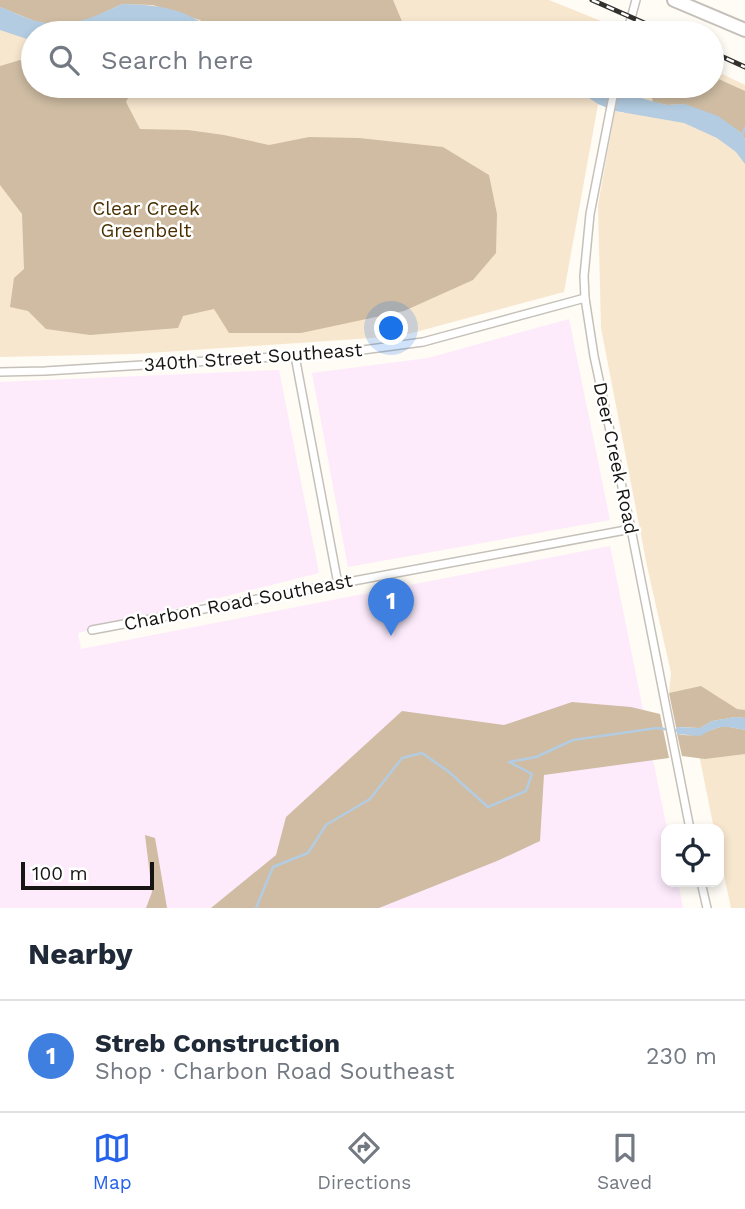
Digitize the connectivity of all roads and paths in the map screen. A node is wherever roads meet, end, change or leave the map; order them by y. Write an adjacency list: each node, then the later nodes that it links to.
1 (636, 0): 3 (street)
2 (674, 0): 4 (main road)
3 (630, 21)
4 (724, 21)
5 (724, 21): 6 (main road)
6 (745, 30)
7 (612, 98): 8 (street, Deer Creek Road)
8 (584, 298): 9 (street, 340th Street Southeast); 11 (street, Deer Creek Road)
9 (295, 356): 10 (street, 340th Street Southeast); 12 (street)
10 (0, 372)
11 (631, 529): 12 (street, Charbon Road Southeast); 14 (street, Deer Creek Road)
12 (338, 584): 13 (street, Charbon Road Southeast)
13 (92, 630)
14 (689, 824)
15 (702, 887): 16 (street)
16 (707, 908)

